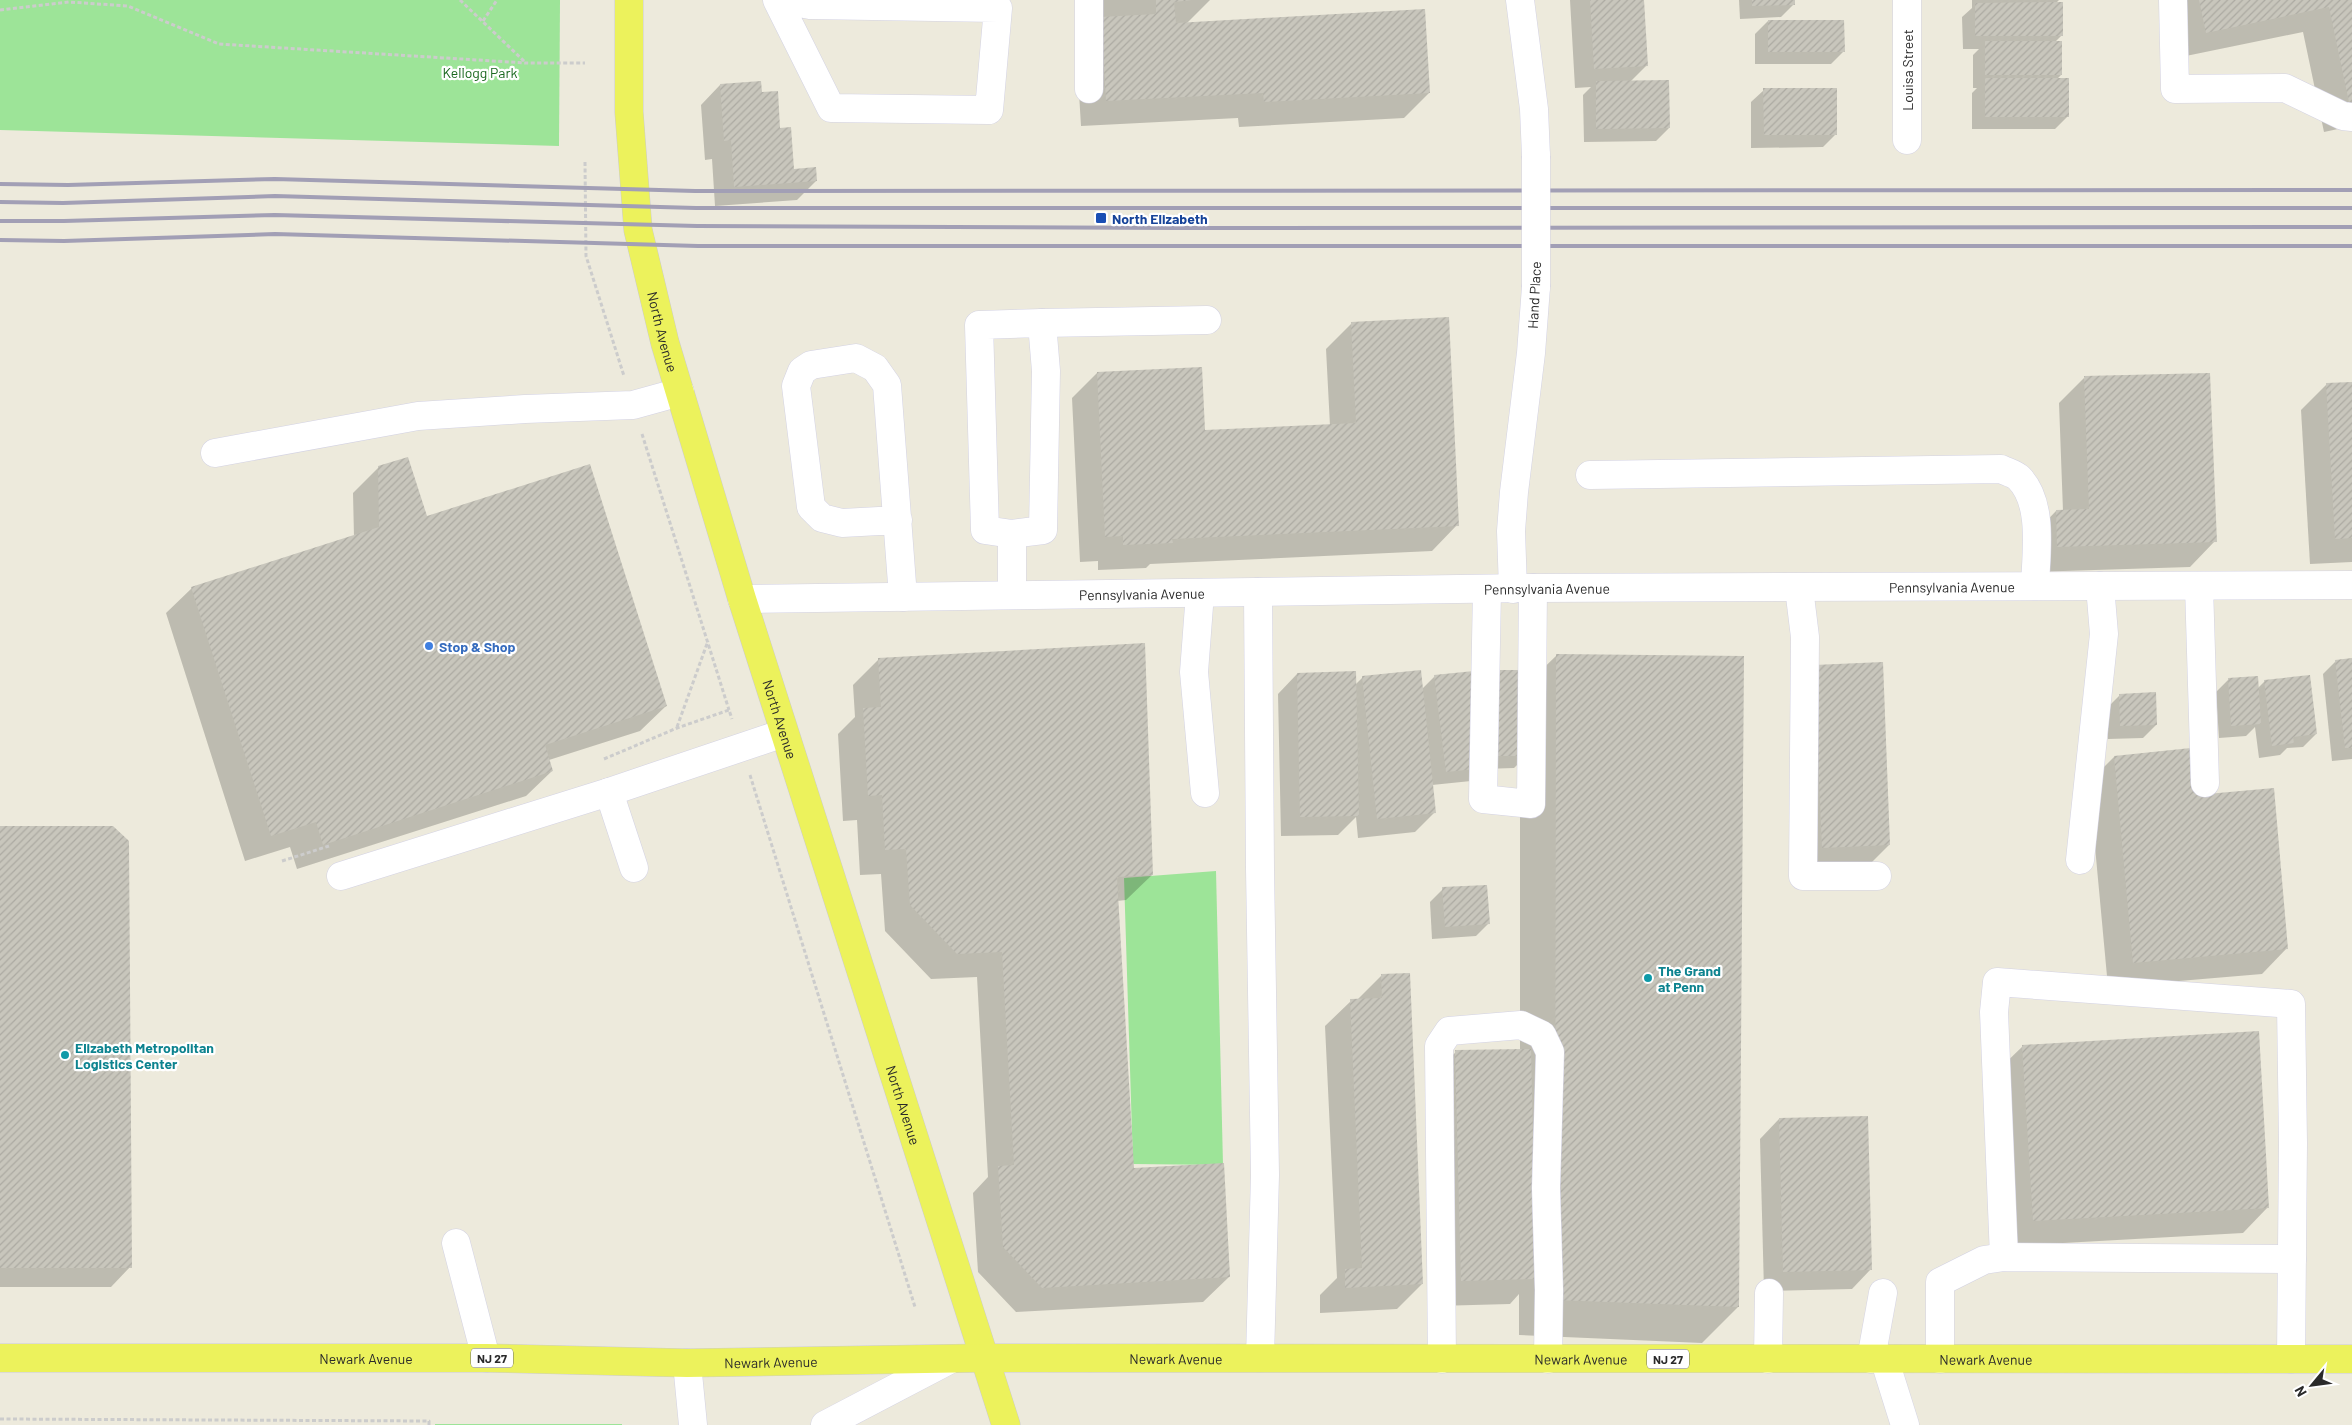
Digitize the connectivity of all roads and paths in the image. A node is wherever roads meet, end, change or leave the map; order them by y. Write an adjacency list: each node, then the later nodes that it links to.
1 (460, 0): 12 (path)
2 (497, 0): 12 (path)
3 (629, 0): 21 (main road, North Avenue)
4 (777, 0): 5 (street)
5 (784, 0)
6 (1089, 0): 15 (street)
7 (1520, 0): 32 (street, Hand Place, bridge)
8 (1907, 0): 17 (street, Louisa Street)
9 (2173, 0): 16 (street)
10 (69, 1): 11 (path); 13 (path)
11 (0, 10)
12 (483, 21): 13 (path)
13 (526, 63): 14 (path)
14 (585, 63)
15 (1089, 89)
16 (2352, 117)
17 (1907, 140)
18 (585, 162): 22 (path)
19 (1207, 320): 20 (street)
20 (1042, 324): 26 (street); 26 (street)
21 (680, 392): 22 (street); 37 (main road, North Avenue)
22 (633, 405): 23 (street); 38 (path)
23 (215, 453)
24 (1590, 475): 28 (street)
25 (898, 520): 25 (street); 36 (street)
26 (1012, 534): 35 (street)
27 (2352, 585): 30 (street, Pennsylvania Avenue)
28 (2035, 586): 29 (street, Pennsylvania Avenue); 31 (street, Pennsylvania Avenue)
29 (2100, 586): 30 (street, Pennsylvania Avenue); 48 (street)
30 (2199, 586): 44 (street)
31 (1799, 588): 32 (street, Pennsylvania Avenue); 52 (street)
32 (1511, 589): 32 (street); 33 (street, Pennsylvania Avenue)
33 (1258, 592): 34 (street, Pennsylvania Avenue); 62 (street)
34 (1200, 593): 35 (street, Pennsylvania Avenue); 46 (street)
35 (1012, 595): 36 (street, Pennsylvania Avenue)
36 (903, 597): 37 (street, Pennsylvania Avenue)
37 (742, 598): 41 (main road, North Avenue)
38 (708, 641): 39 (path); 40 (path)
39 (729, 710): 40 (path); 42 (path)
40 (677, 728): 43 (path)
41 (784, 733): 42 (street); 61 (main road, North Avenue)
42 (741, 747): 45 (street); 58 (path)
43 (598, 762)
44 (2205, 783)
45 (609, 792): 50 (street); 51 (street)
46 (1206, 793)
47 (336, 844): 49 (path)
48 (2080, 860)
49 (282, 861)
50 (634, 868)
51 (341, 876)
52 (1877, 876)
53 (456, 1243): 60 (street)
54 (2004, 1257): 55 (street); 55 (street); 68 (street)
55 (2292, 1259): 69 (street)
56 (1769, 1293): 67 (street)
57 (1883, 1293): 63 (street)
58 (915, 1307)
59 (0, 1358): 60 (main road, Newark Avenue / NJ 27)
60 (486, 1358): 71 (main road, Newark Avenue / NJ 27)
61 (984, 1358): 62 (main road, Newark Avenue / NJ 27); 64 (main road, Newark Avenue / NJ 27); 76 (main road, North Avenue)
62 (1260, 1358): 65 (main road, Newark Avenue / NJ 27)
63 (1878, 1358): 67 (main road, Newark Avenue / NJ 27); 68 (main road, Newark Avenue / NJ 27); 77 (street)
64 (951, 1359): 71 (main road, Newark Avenue / NJ 27); 75 (street)
65 (1442, 1359): 66 (main road, Newark Avenue / NJ 27); 66 (street)
66 (1548, 1359): 67 (main road, Newark Avenue / NJ 27)
67 (1768, 1359)
68 (1940, 1359): 69 (main road, Newark Avenue / NJ 27)
69 (2291, 1359): 70 (main road, Newark Avenue / NJ 27)
70 (2352, 1359)
71 (687, 1363): 74 (street)
72 (0, 1419): 73 (path)
73 (429, 1425)
74 (693, 1425)
75 (825, 1425)
76 (1006, 1425)
77 (1905, 1425)

